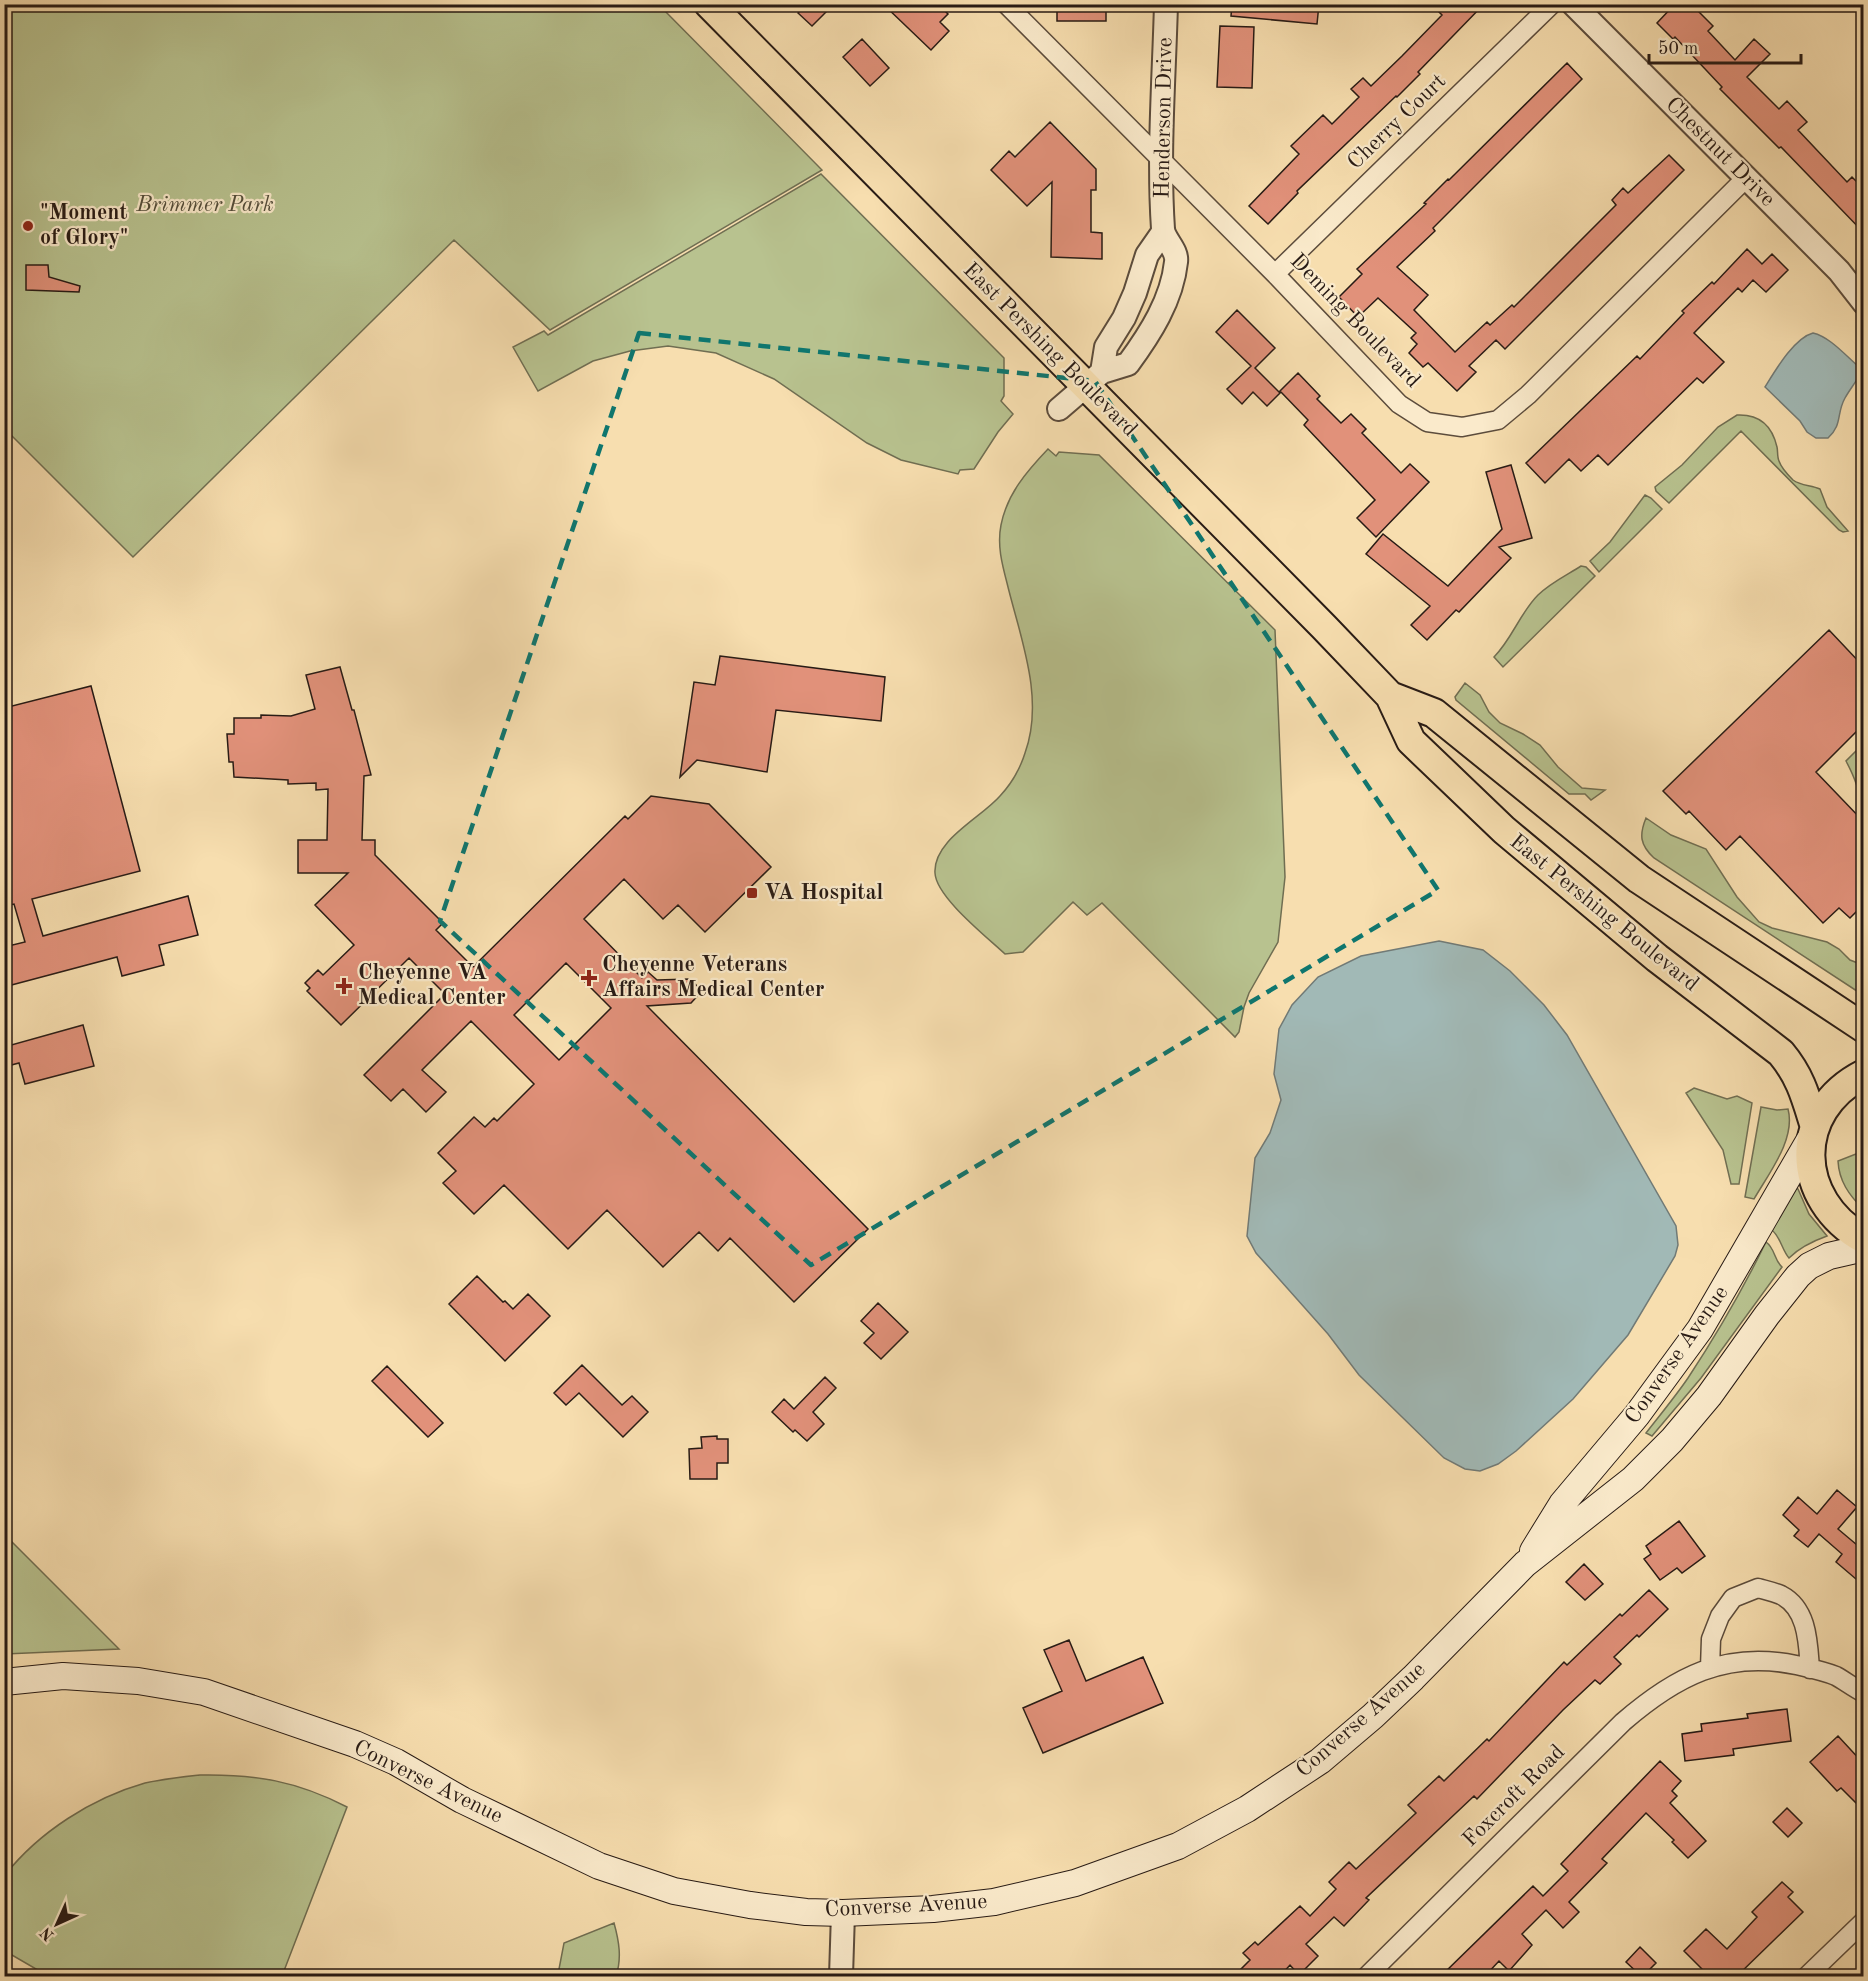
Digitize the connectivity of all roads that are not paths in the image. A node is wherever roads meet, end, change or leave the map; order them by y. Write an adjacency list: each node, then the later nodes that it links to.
1 (709, 4): 11 (main road, East Pershing Boulevard)
2 (1006, 4): 6 (street, Deming Boulevard)
3 (1166, 4): 6 (street, Henderson Drive)
4 (1552, 4): 9 (street, Cherry Court)
5 (1573, 4): 7 (street, Chestnut Drive)
6 (1162, 160): 8 (street, Henderson Drive); 9 (street, Deming Boulevard)
7 (1746, 178): 9 (street, Deming Boulevard); 10 (street, Chestnut Drive)
8 (1163, 232): 11 (street, Henderson Drive); 11 (street, Henderson Drive)
9 (1275, 274)
10 (1863, 303)
11 (1094, 379): 12 (street, Henderson Drive); 13 (main road, East Pershing Boulevard)
12 (1059, 409)
13 (1390, 696): 14 (main road, East Pershing Boulevard); 16 (main road, East Pershing Boulevard)
14 (1863, 1028)
15 (1863, 1074): 16 (main road, East Pershing Boulevard)
16 (1814, 1130): 17 (main road, East Pershing Boulevard); 19 (main road, Converse Avenue)
17 (1863, 1239)
18 (1863, 1248): 19 (main road, Converse Avenue)
19 (1525, 1564): 24 (main road, Converse Avenue)
20 (1710, 1668): 21 (street, Foxcroft Road); 21 (street); 27 (street, Foxcroft Road)
21 (1810, 1668): 23 (street, Foxcroft Road)
22 (4, 1682): 24 (main road, Converse Avenue)
23 (1863, 1693)
24 (843, 1913): 26 (street)
25 (1863, 1921): 28 (street)
26 (841, 1977)
27 (1367, 1977)
28 (1807, 1977)

